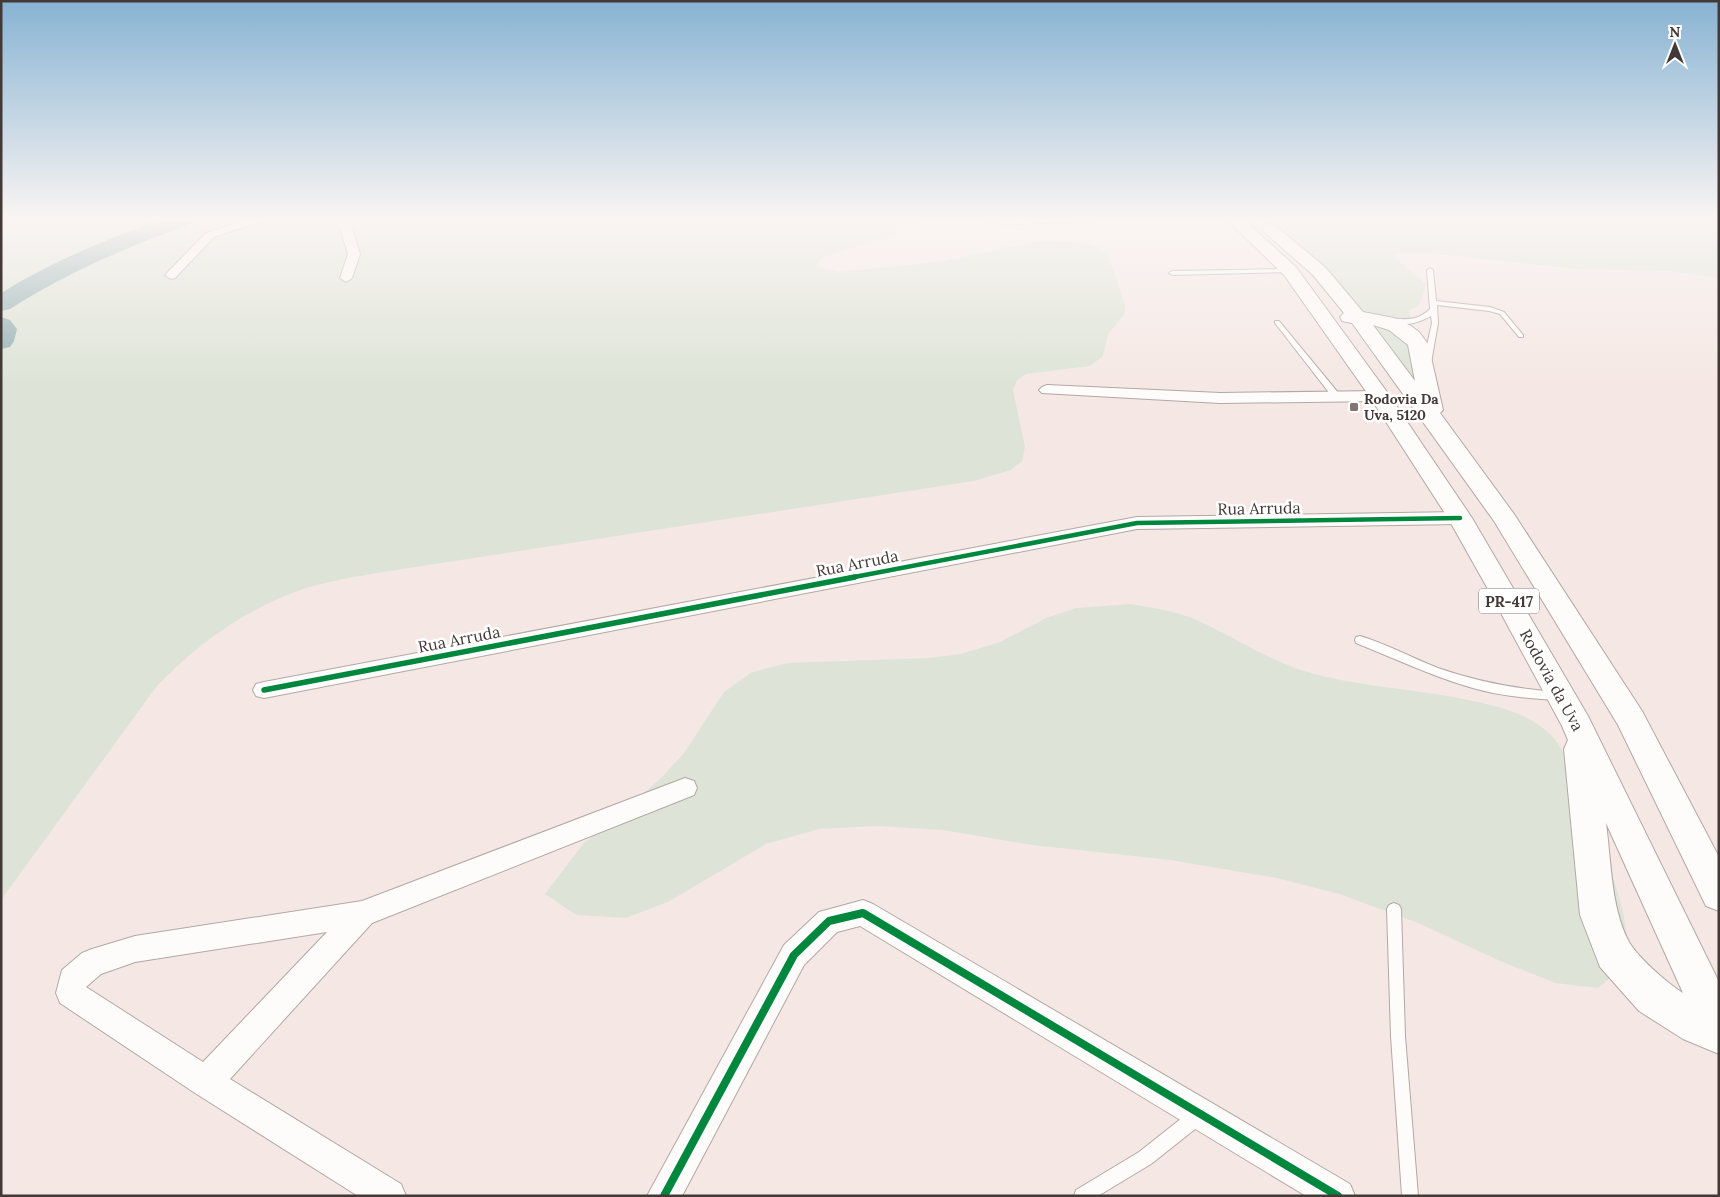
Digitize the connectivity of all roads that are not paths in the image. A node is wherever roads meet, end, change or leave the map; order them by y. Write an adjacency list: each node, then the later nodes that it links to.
1 (347, 274): 5 (street)
2 (1291, 274): 7 (main road, Rodovia da Uva / PR-417)
3 (1321, 274): 8 (main road, PR-417)
4 (1430, 274): 6 (lane)
5 (346, 278)
6 (1433, 306): 8 (lane); 10 (lane); 11 (lane)
7 (1324, 317): 8 (main road); 13 (main road, Rodovia da Uva / PR-417)
8 (1366, 318): 11 (main road); 15 (main road, PR-417)
9 (1277, 322): 14 (lane)
10 (1521, 336)
11 (1424, 380): 15 (main road)
12 (1047, 390): 14 (street)
13 (1380, 396): 14 (street); 16 (main road, Rodovia da Uva / PR-417)
14 (1337, 397)
15 (1435, 421): 21 (main road, PR-417)
16 (1460, 518): 18 (street, Rua Arruda); 19 (main road, Rodovia da Uva / PR-417)
17 (1360, 640): 19 (lane)
18 (264, 690)
19 (1569, 711): 24 (main road, Rodovia da Uva / PR-417); 25 (main road)
20 (685, 788): 23 (street)
21 (1719, 894)
22 (1394, 908): 32 (lane)
23 (362, 914): 26 (street); 26 (street)
24 (1719, 1026)
25 (1719, 1034)
26 (206, 1082): 28 (street)
27 (1201, 1114): 29 (street); 30 (lane); 31 (street)
28 (389, 1196)
29 (664, 1196)
30 (1082, 1196)
31 (1338, 1196)
32 (1410, 1196)

